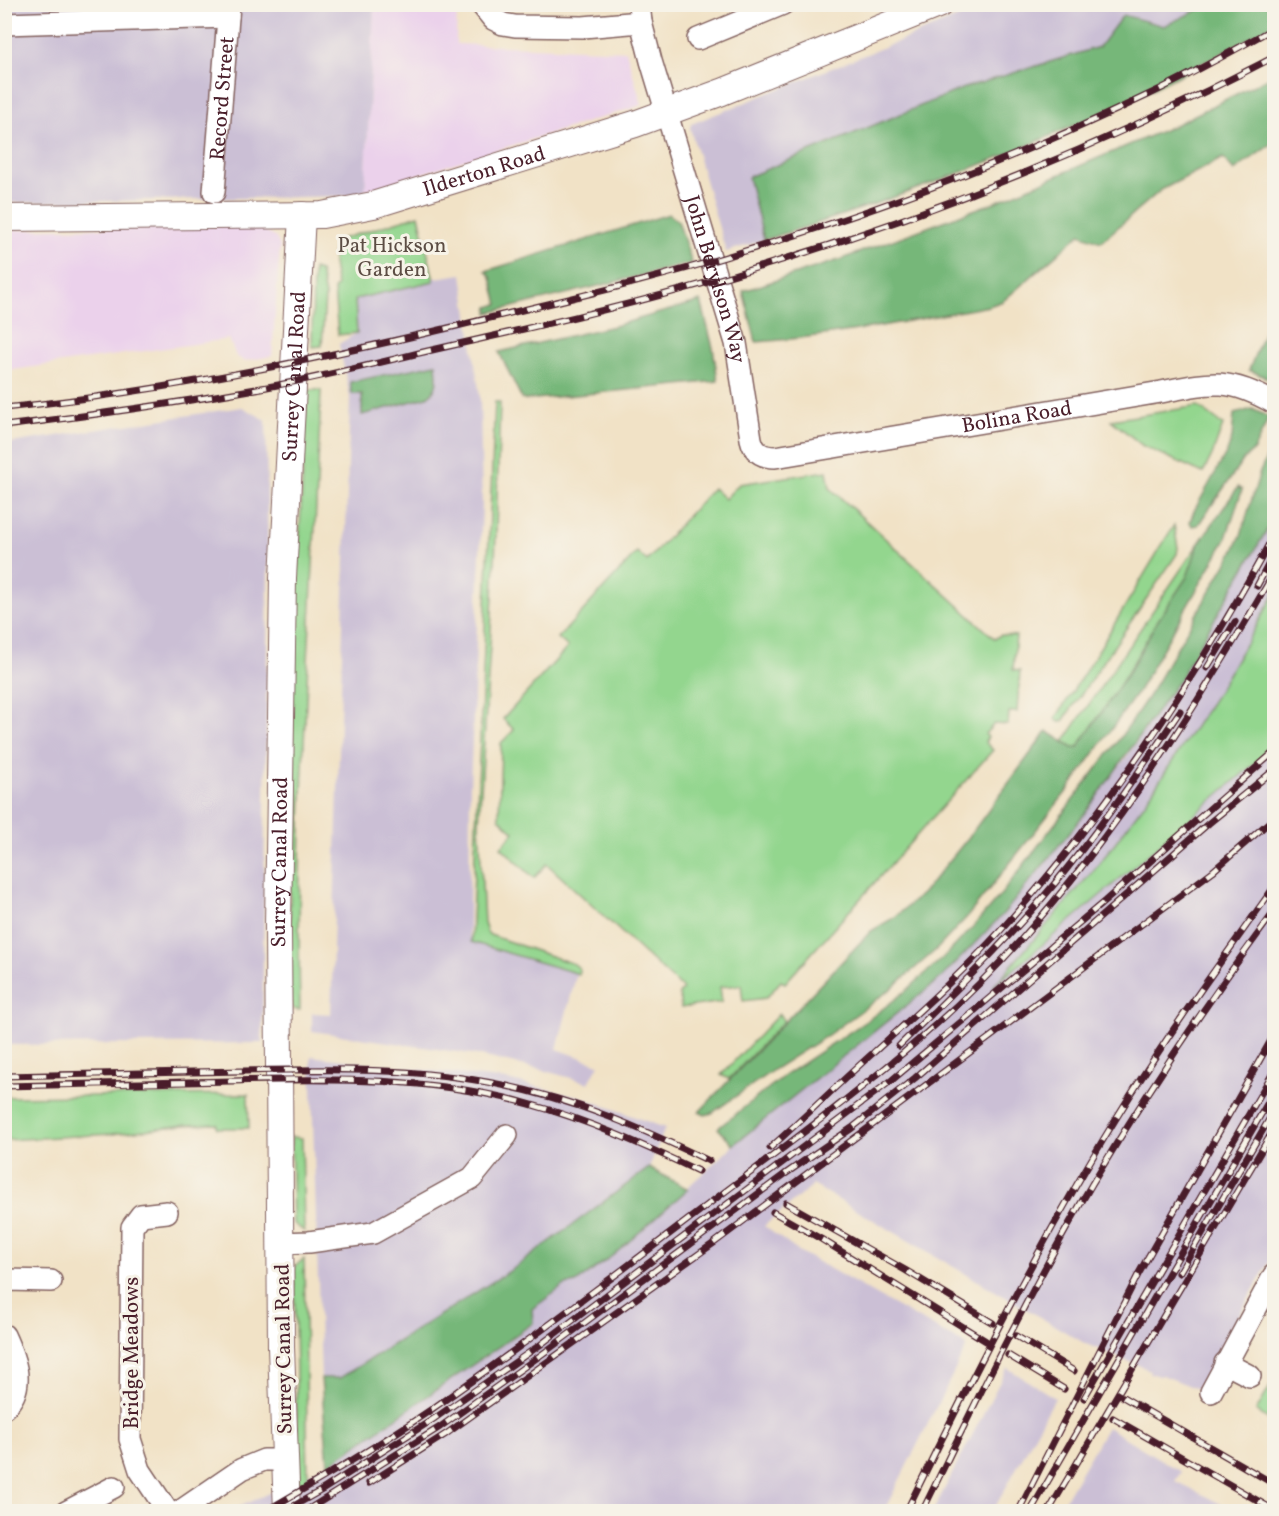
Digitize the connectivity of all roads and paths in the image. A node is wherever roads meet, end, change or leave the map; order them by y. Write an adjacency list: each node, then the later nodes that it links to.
1 (481, 4): 5 (street)
2 (783, 4): 7 (street)
3 (940, 4): 8 (street, Ilderton Road)
4 (228, 11): 6 (street); 9 (street, Record Street)
5 (640, 13): 8 (street, John Berylson Way)
6 (4, 24)
7 (698, 39)
8 (666, 113): 10 (street, Ilderton Road); 13 (street, John Berylson Way)
9 (214, 192)
10 (302, 214): 11 (street, Ilderton Road); 16 (street, Surrey Canal Road)
11 (4, 218)
12 (1275, 403): 13 (street, Bolina Road)
13 (755, 450)
14 (507, 1135): 16 (street)
15 (167, 1212): 28 (street, Bridge Meadows)
16 (280, 1243): 25 (street, Surrey Canal Road)
17 (1275, 1275): 21 (street)
18 (51, 1281): 19 (street)
19 (4, 1282)
20 (4, 1335): 24 (street)
21 (1225, 1363): 22 (street); 23 (street)
22 (1250, 1376)
23 (1211, 1392)
24 (4, 1408)
25 (286, 1460): 29 (street); 30 (street, Surrey Canal Road)
26 (114, 1487): 27 (street)
27 (66, 1512)
28 (168, 1512)
29 (179, 1512)
30 (287, 1512)

